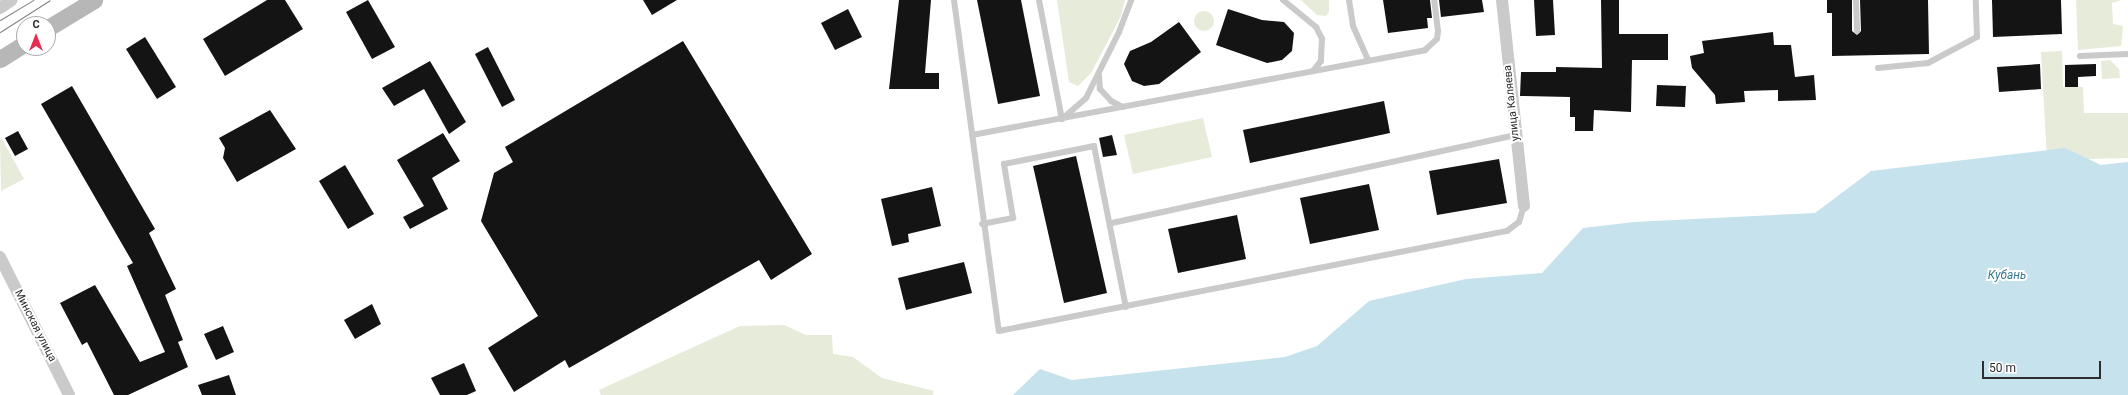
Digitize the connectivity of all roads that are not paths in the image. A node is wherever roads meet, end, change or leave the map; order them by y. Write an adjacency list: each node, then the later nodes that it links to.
1 (12, 0): 12 (street)
2 (94, 0): 13 (main road)
3 (954, 0): 25 (lane)
4 (1039, 0): 24 (lane)
5 (1131, 0): 22 (lane)
6 (1284, 0): 21 (lane)
7 (1349, 0): 18 (lane)
8 (1434, 0): 18 (lane)
9 (1502, 0): 26 (street, улица Каляева)
10 (1856, 0): 14 (lane)
11 (1976, 0): 20 (lane)
12 (0, 8)
13 (56, 23)
14 (1857, 31)
15 (16, 49): 19 (main road)
16 (2128, 54): 17 (lane)
17 (2080, 56)
18 (1367, 58): 21 (lane)
19 (0, 59)
20 (1878, 68)
21 (1314, 71): 23 (lane)
22 (1099, 76): 23 (lane); 24 (lane)
23 (1123, 107): 24 (lane)
24 (1062, 119): 25 (lane)
25 (972, 135): 29 (lane)
26 (1515, 135): 27 (street, улица Каляева); 28 (lane)
27 (1524, 206): 31 (lane)
28 (1112, 223): 29 (lane); 31 (lane)
29 (982, 224): 31 (lane)
30 (0, 256): 32 (street, Минская улица)
31 (1126, 307)
32 (69, 395)

